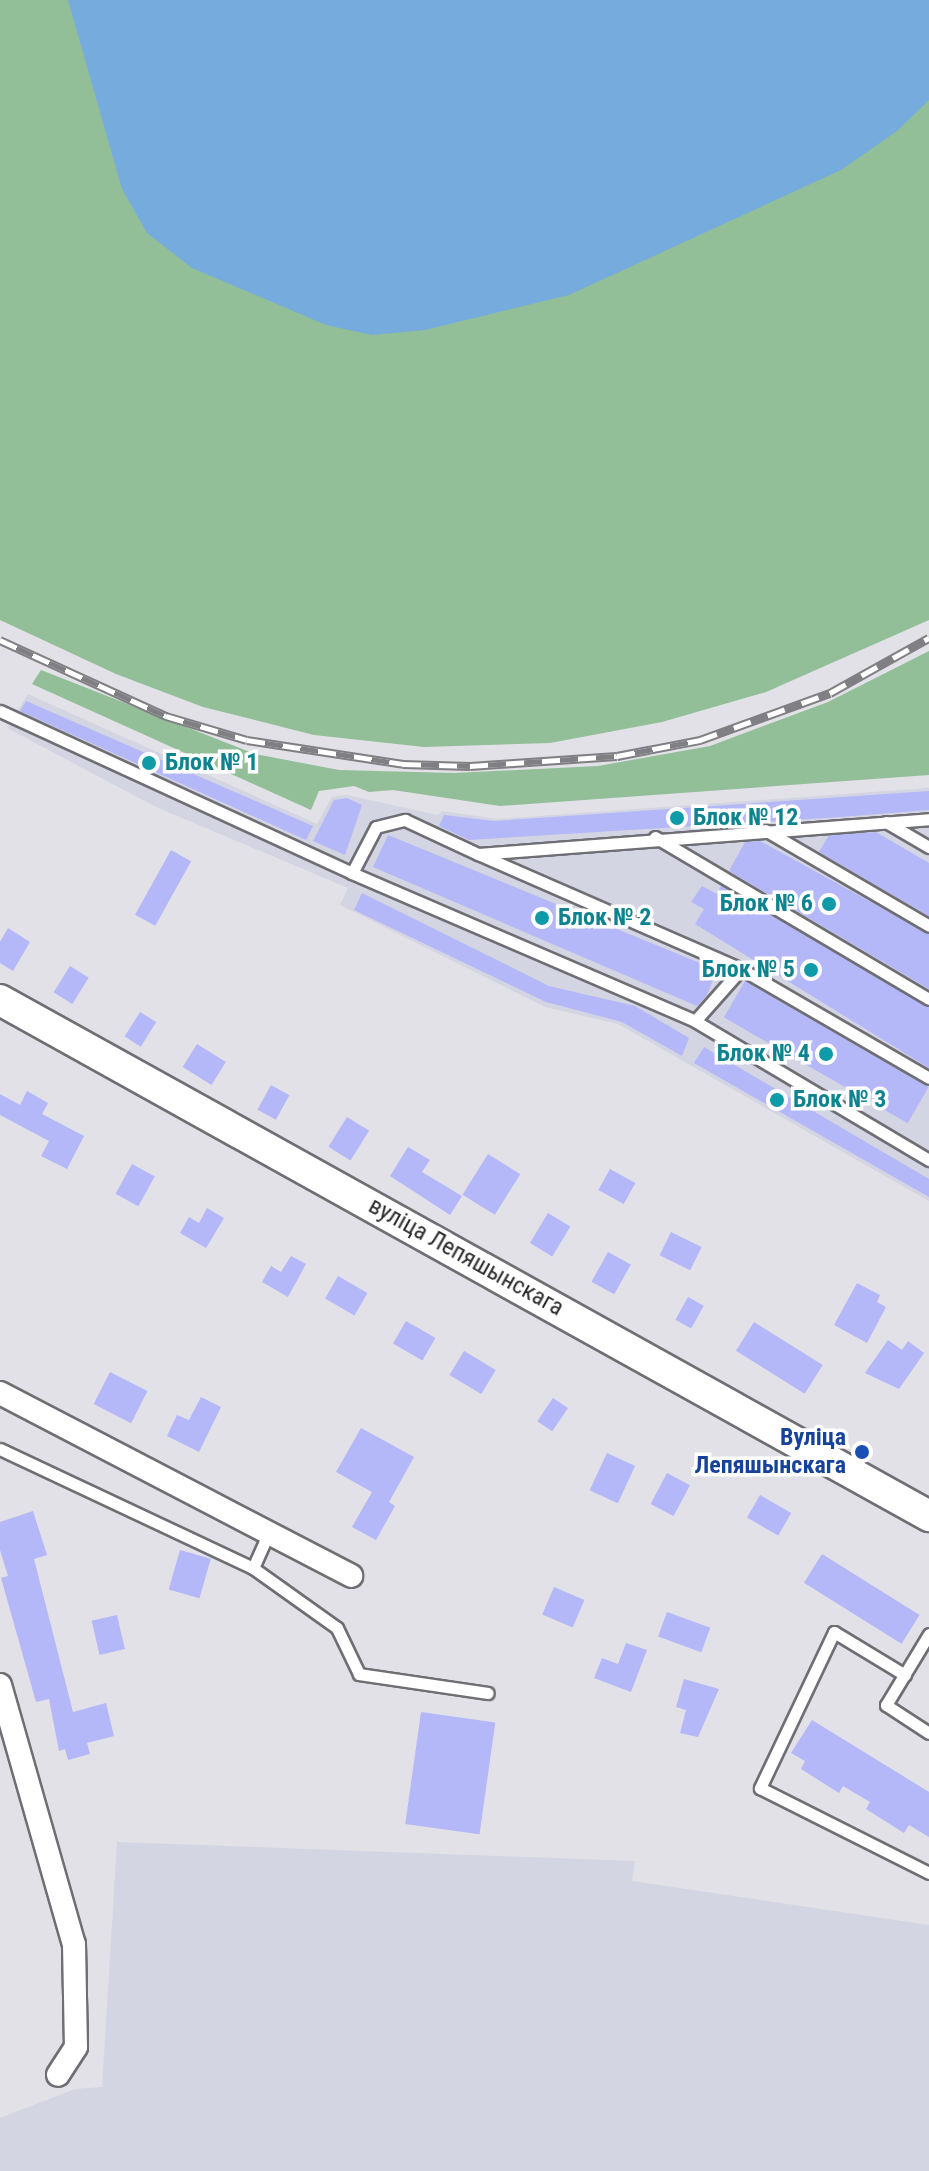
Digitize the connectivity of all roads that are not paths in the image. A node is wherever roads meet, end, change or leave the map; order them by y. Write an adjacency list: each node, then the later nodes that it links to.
1 (0, 711): 8 (lane)
2 (929, 819): 3 (lane)
3 (886, 822): 4 (lane); 6 (lane)
4 (765, 830): 5 (lane); 9 (lane)
5 (655, 837): 7 (lane); 11 (lane)
6 (929, 847)
7 (478, 854): 8 (lane); 10 (lane)
8 (352, 873): 13 (lane)
9 (929, 926)
10 (741, 969): 13 (lane); 14 (lane)
11 (929, 999)
12 (0, 1000): 18 (street, вуліца Лепяшынскага)
13 (695, 1021): 15 (lane)
14 (929, 1078)
15 (929, 1160)
16 (0, 1393): 19 (street)
17 (0, 1449): 20 (lane)
18 (929, 1516)
19 (269, 1532): 20 (lane); 21 (street)
20 (253, 1568): 25 (lane)
21 (351, 1576)
22 (929, 1634): 23 (lane)
23 (905, 1675): 26 (lane); 27 (lane)
24 (0, 1685): 28 (street)
25 (488, 1693)
26 (929, 1733)
27 (929, 1873)
28 (58, 2075)

